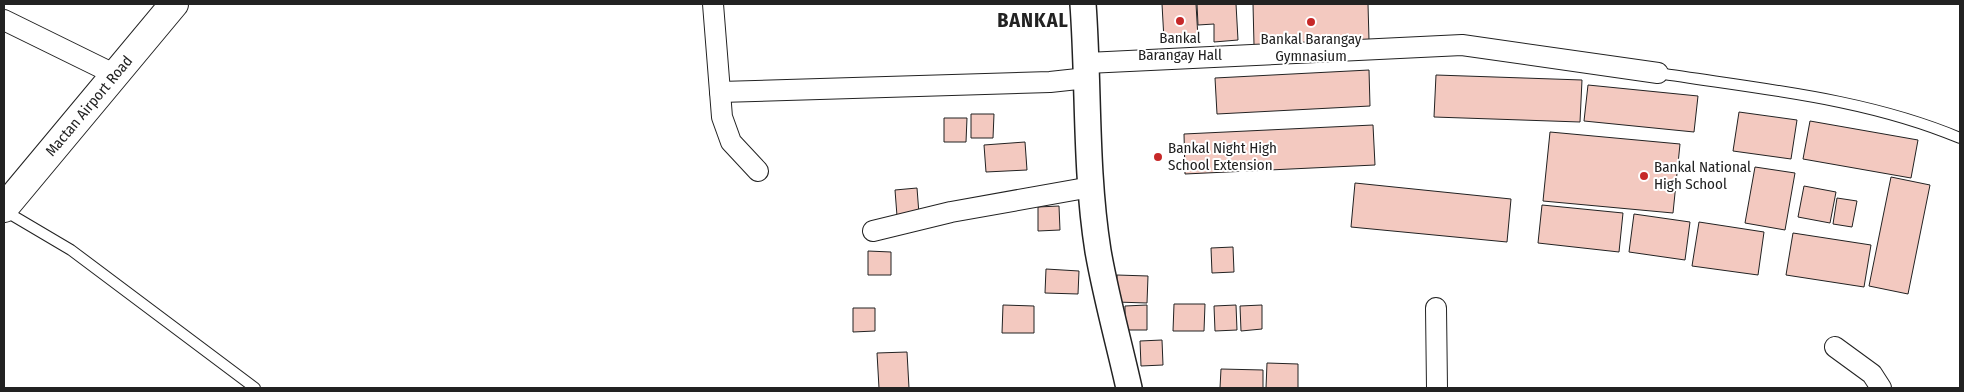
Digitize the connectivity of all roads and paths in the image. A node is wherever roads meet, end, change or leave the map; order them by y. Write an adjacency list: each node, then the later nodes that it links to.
1 (174, 4): 7 (main road, Mactan Airport Road)
2 (713, 4): 8 (street)
3 (1083, 4): 5 (street)
4 (4, 20): 7 (street)
5 (1087, 70): 6 (street); 8 (street); 11 (street)
6 (1658, 73): 9 (lane)
7 (116, 75): 12 (main road, Mactan Airport Road)
8 (720, 92): 10 (street)
9 (1960, 138)
10 (758, 171)
11 (1091, 187): 13 (street); 17 (street)
12 (4, 209): 16 (lane)
13 (873, 231)
14 (1436, 308): 18 (street)
15 (1835, 347): 19 (street)
16 (255, 388)
17 (1129, 388)
18 (1437, 388)
19 (1880, 388)

